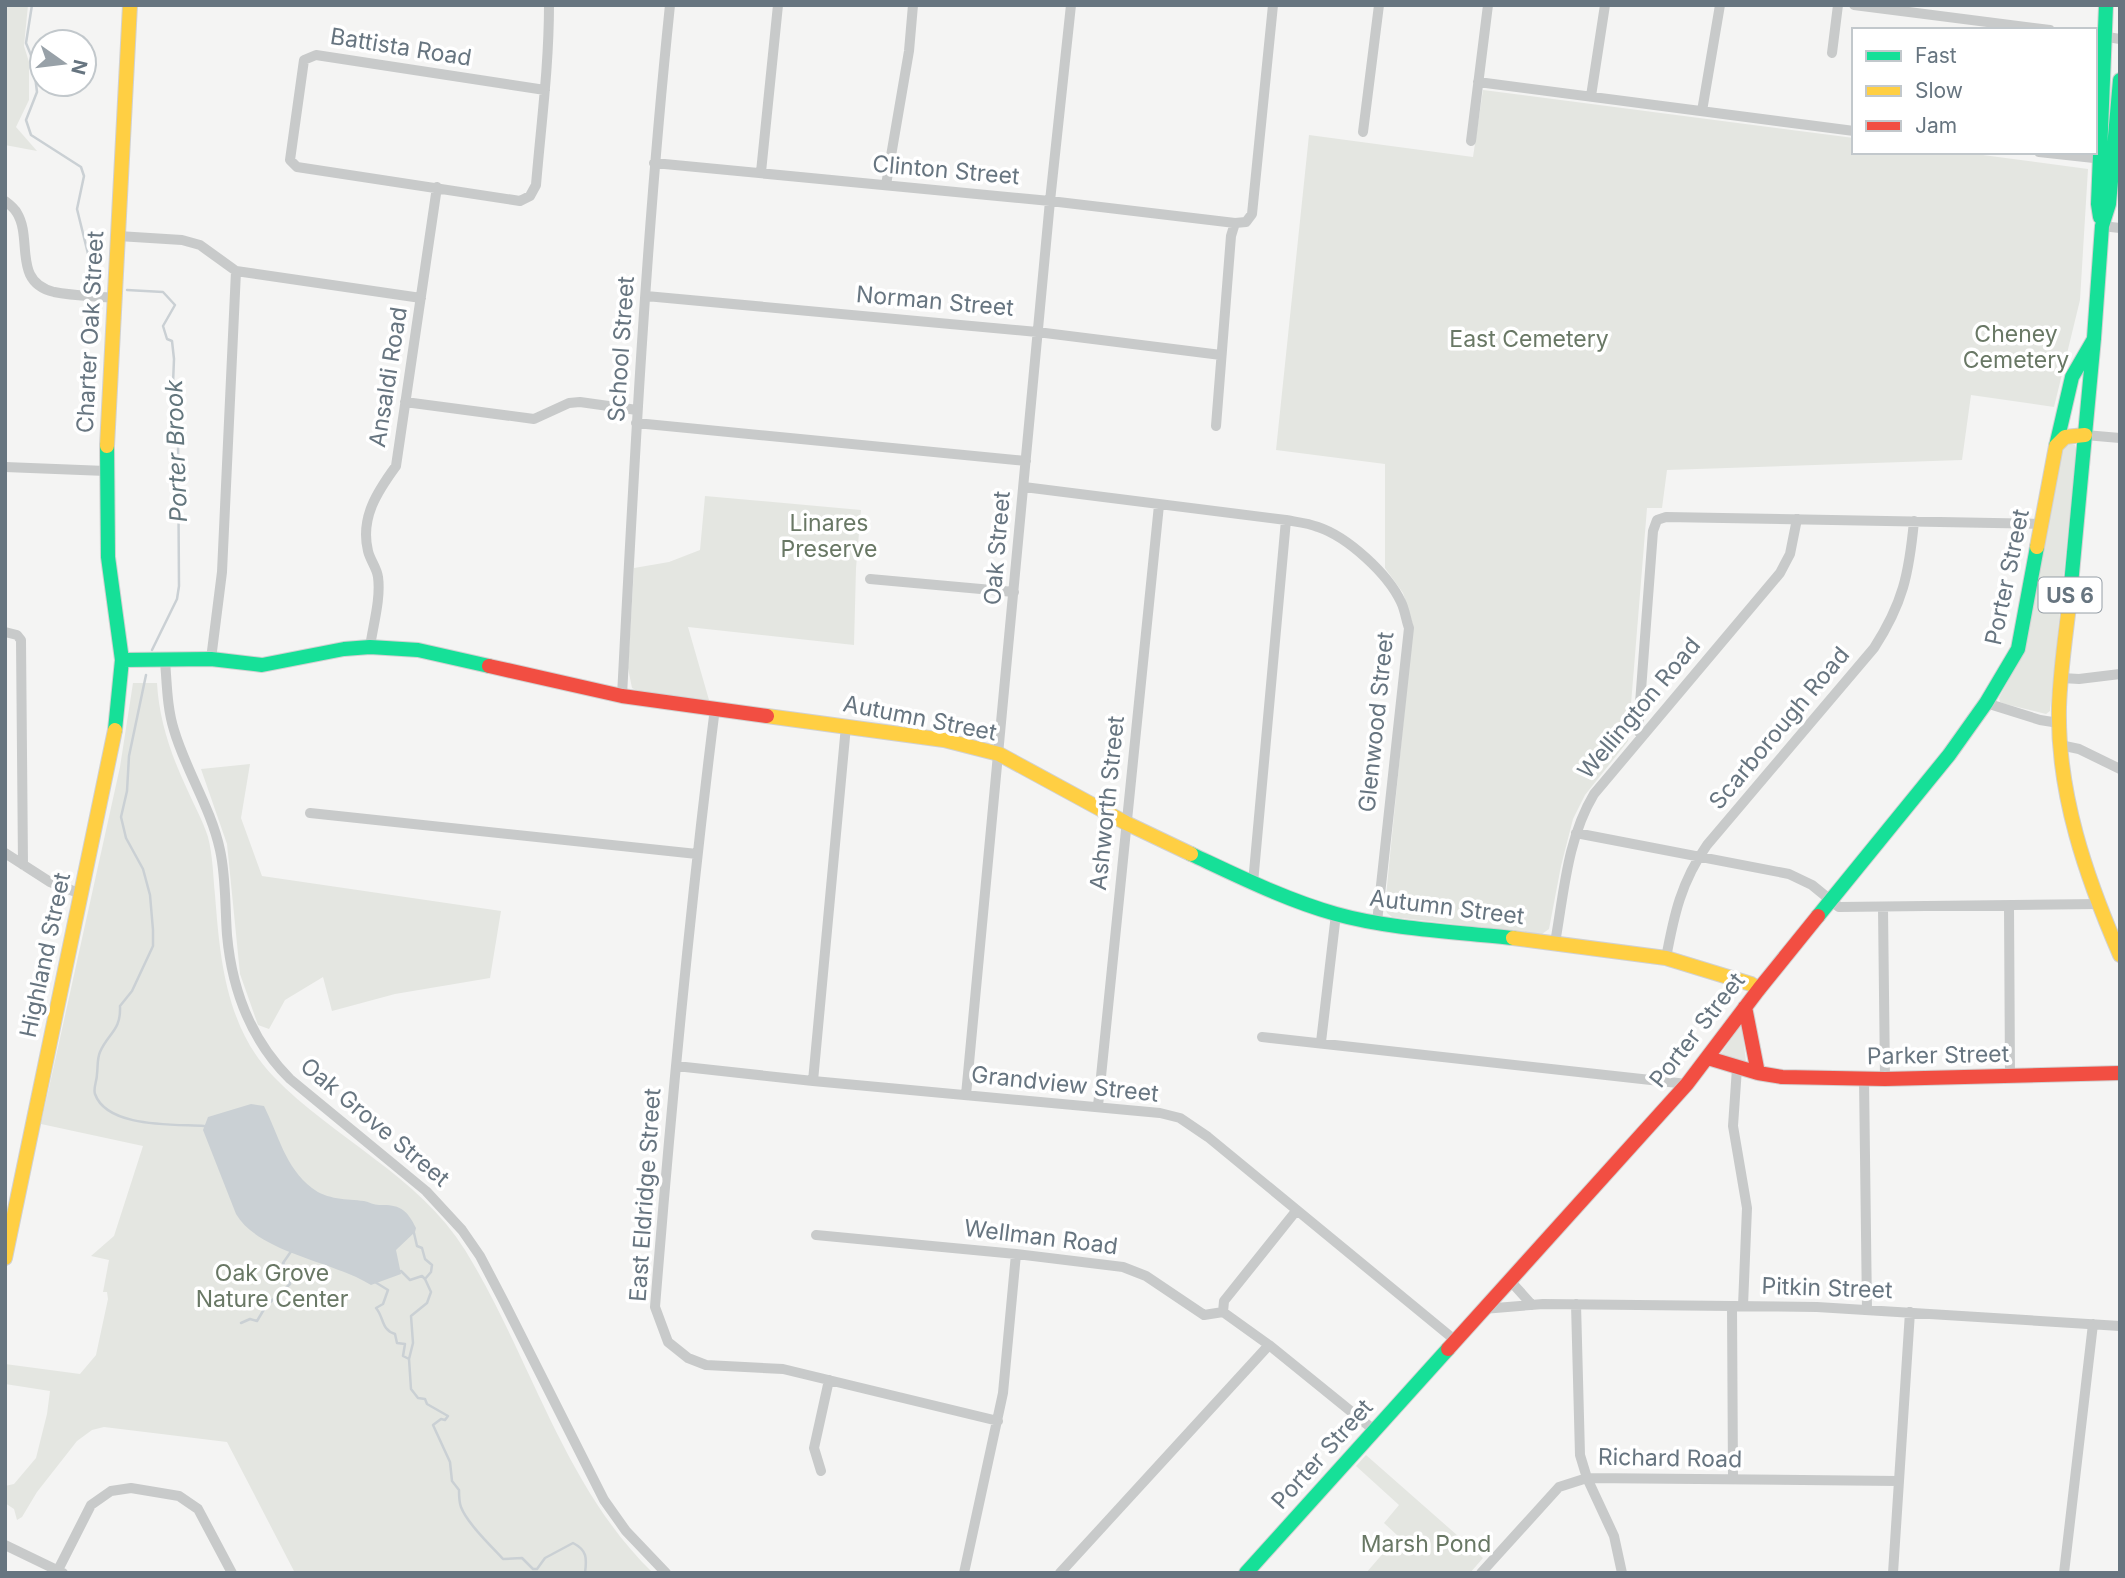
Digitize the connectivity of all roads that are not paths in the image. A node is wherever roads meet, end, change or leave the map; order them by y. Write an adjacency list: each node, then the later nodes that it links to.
1 (130, 5): 39 (street, Charter Oak Street)
2 (549, 5): 20 (street)
3 (670, 5): 30 (street, School Street)
4 (778, 5): 31 (street)
5 (914, 5): 32 (street)
6 (1070, 5): 35 (street, Oak Street)
7 (1273, 5): 36 (street)
8 (1379, 5): 26 (street)
9 (1488, 5): 19 (street)
10 (1605, 5): 23 (street)
11 (1720, 5): 24 (street)
12 (1838, 5): 18 (street)
13 (1854, 5): 15 (street)
14 (2106, 5): 16 (street, US 6)
15 (2034, 28)
16 (2100, 36): 17 (street); 22 (street, US 6)
17 (2120, 39)
18 (1832, 53)
19 (1478, 82): 23 (street); 27 (street)
20 (545, 90): 33 (street, Battista Road); 33 (street, Battista Road)
21 (2119, 90): 22 (street); 29 (street, US 6)
22 (2102, 93): 29 (street, US 6)
23 (1591, 96): 24 (street)
24 (1702, 111): 25 (street)
25 (1852, 131)
26 (1363, 132)
27 (1471, 141)
28 (2056, 154): 29 (street)
29 (2106, 160): 37 (street, US 6)
30 (653, 163): 31 (street, Clinton Street); 41 (street, School Street)
31 (761, 172): 32 (street, Clinton Street)
32 (886, 185): 35 (street, Clinton Street)
33 (437, 187): 43 (street, Ansaldi Road)
34 (5, 201): 42 (street)
35 (1050, 201): 36 (street, Clinton Street); 44 (street, Oak Street)
36 (1235, 223): 46 (street)
37 (2102, 226): 38 (street); 45 (street, US 6)
38 (2120, 228)
39 (118, 236): 40 (street); 42 (street, Charter Oak Street)
40 (236, 271): 43 (street); 67 (street)
41 (646, 296): 44 (street, Norman Street); 48 (street, School Street)
42 (114, 298): 56 (street, Charter Oak Street)
43 (421, 298): 47 (street, Ansaldi Road)
44 (1037, 332): 46 (street, Norman Street); 54 (street, Oak Street)
45 (2094, 338): 51 (street, US 6); 53 (street, Porter Street)
46 (1221, 355): 50 (street)
47 (405, 402): 48 (street); 66 (street, Ansaldi Road)
48 (637, 411): 49 (street, School Street)
49 (636, 423): 54 (street); 72 (street, School Street)
50 (1216, 426)
51 (2085, 435): 52 (street); 53 (street); 71 (street, US 6)
52 (2120, 438)
53 (2056, 446): 62 (street, Porter Street)
54 (1026, 461): 57 (street, Oak Street)
55 (5, 467): 56 (street)
56 (106, 471): 68 (street, Charter Oak Street)
57 (1024, 487): 58 (street, Glenwood Street); 64 (street, Oak Street)
58 (1158, 505): 60 (street, Glenwood Street); 82 (street, Ashworth Street)
59 (1797, 519): 61 (street); 77 (street, Wellington Road); 77 (street)
60 (1286, 520): 88 (street); 95 (street, Glenwood Street)
61 (1914, 522): 62 (street); 86 (street, Scarborough Road)
62 (2042, 524): 73 (street, Porter Street)
63 (870, 579): 64 (street)
64 (1014, 592): 79 (street, Oak Street)
65 (5, 632): 87 (street)
66 (370, 647): 67 (street, Autumn Street); 72 (street, Autumn Street)
67 (211, 659): 69 (street, Autumn Street)
68 (122, 660): 69 (street, Autumn Street); 89 (street, Highland Street)
69 (165, 661): 141 (street, Oak Grove Street)
70 (2120, 674): 71 (street)
71 (2063, 678): 75 (street, US 6)
72 (622, 696): 74 (street, Autumn Street)
73 (1986, 703): 75 (street); 90 (street, Porter Street)
74 (715, 708): 76 (street, Autumn Street); 85 (street, East Eldridge Street)
75 (2059, 723): 78 (street, US 6)
76 (846, 726): 79 (street, Autumn Street); 111 (street)
77 (1642, 737): 83 (street, Wellington Road)
78 (2060, 745): 80 (street); 91 (street, US 6)
79 (999, 754): 82 (street, Autumn Street); 113 (street, Oak Street)
80 (2120, 769)
81 (310, 813): 85 (street)
82 (1126, 823): 88 (street, Autumn Street); 114 (street, Ashworth Street)
83 (1576, 833): 86 (street); 96 (street, Wellington Road)
84 (5, 853): 87 (street)
85 (697, 854): 104 (street, East Eldridge Street)
86 (1700, 856): 90 (street); 98 (street, Scarborough Road)
87 (23, 865): 89 (street)
88 (1254, 883): 94 (street, Autumn Street)
89 (81, 894): 118 (street, Highland Street)
90 (1831, 900): 93 (street); 99 (street, Porter Street)
91 (2099, 904): 92 (street); 97 (street, US 6)
92 (2009, 906): 93 (street); 108 (street)
93 (1883, 908): 110 (street)
94 (1336, 914): 95 (street, Autumn Street); 102 (street)
95 (1377, 922): 96 (street, Autumn Street)
96 (1555, 943): 98 (street, Autumn Street)
97 (2120, 955)
98 (1666, 958): 99 (street, Autumn Street)
99 (1759, 989): 100 (street, Porter Street)
100 (1745, 1007): 103 (street, Porter Street); 106 (street)
101 (1262, 1037): 102 (street)
102 (1321, 1042): 112 (street)
103 (1708, 1058): 105 (street, Parker Street); 112 (street, Porter Street)
104 (676, 1066): 111 (street, Grandview Street); 131 (street, East Eldridge Street)
105 (1737, 1068): 106 (street, Parker Street); 122 (street)
106 (1758, 1073): 109 (street, Parker Street)
107 (2120, 1073): 108 (street, Parker Street)
108 (2010, 1077): 110 (street, Parker Street)
109 (1864, 1079): 110 (street, Parker Street); 124 (street)
110 (1885, 1079)
111 (813, 1081): 113 (street, Grandview Street)
112 (1687, 1083): 119 (street, Porter Street)
113 (965, 1095): 114 (street, Grandview Street)
114 (1098, 1106): 115 (street, Grandview Street)
115 (1296, 1211): 125 (street); 129 (street, Grandview Street)
116 (816, 1235): 117 (street, Wellman Road)
117 (1016, 1254): 125 (street, Wellman Road); 132 (street)
118 (5, 1258)
119 (1511, 1276): 121 (street); 123 (street, Porter Street)
120 (1576, 1304): 121 (street, Pitkin Street); 122 (street, Pitkin Street); 135 (street)
121 (1532, 1305): 123 (street, Pitkin Street)
122 (1738, 1306): 124 (street, Pitkin Street); 136 (street)
123 (1483, 1309): 129 (street, Porter Street)
124 (1867, 1310): 126 (street, Pitkin Street)
125 (1223, 1312): 130 (street, Wellman Road)
126 (1910, 1312): 127 (street, Pitkin Street); 137 (street)
127 (2093, 1324): 128 (street, Pitkin Street); 148 (street)
128 (2120, 1326)
129 (1456, 1340): 133 (street, Porter Street)
130 (1269, 1345): 133 (street, Wellman Road); 143 (street)
131 (829, 1380): 132 (street, East Eldridge Street); 134 (street)
132 (998, 1421): 142 (street)
133 (1374, 1430): 144 (street, Porter Street)
134 (821, 1471)
135 (1587, 1478): 136 (street, Richard Road); 145 (street, Richard Road); 146 (street)
136 (1733, 1479): 137 (street, Richard Road)
137 (1898, 1482): 147 (street)
138 (5, 1545): 139 (street)
139 (60, 1572): 140 (street)
140 (232, 1573)
141 (666, 1573)
142 (964, 1573)
143 (1060, 1573)
144 (1246, 1573)
145 (1481, 1573)
146 (1622, 1573)
147 (1894, 1573)
148 (2064, 1573)

